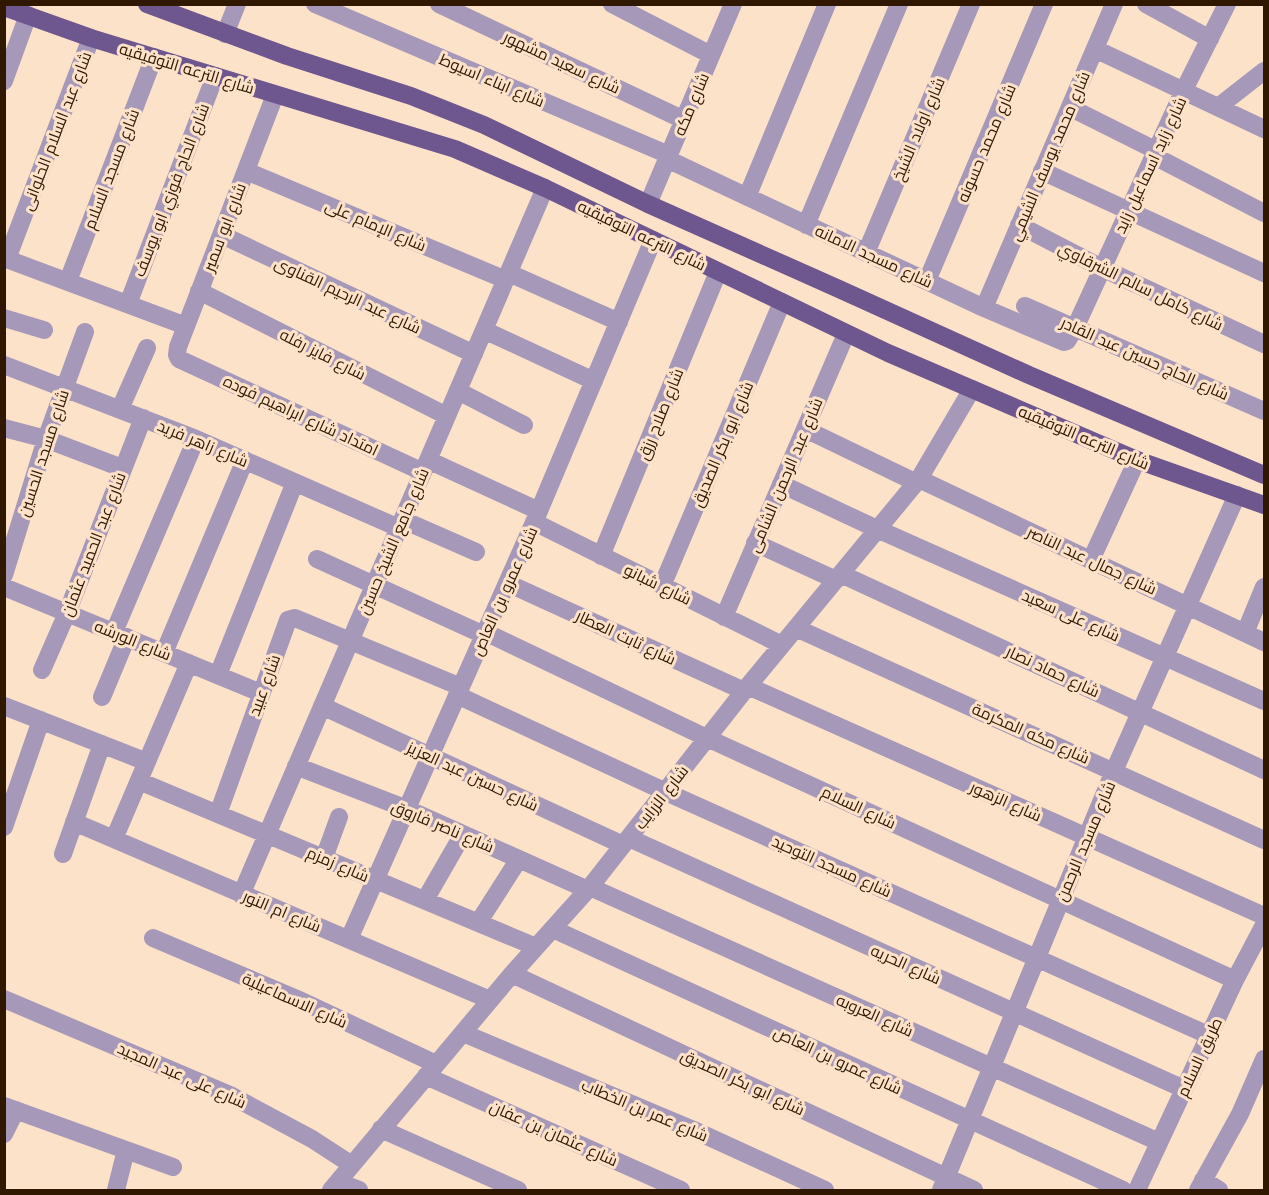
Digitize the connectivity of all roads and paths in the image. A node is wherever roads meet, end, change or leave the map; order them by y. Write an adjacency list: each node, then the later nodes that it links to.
1 (237, 4): 16 (street)
2 (315, 4): 32 (street, شارع ابناء اسيوط)
3 (439, 4): 29 (street, شارع سعيد مشهور)
4 (612, 4): 20 (street)
5 (733, 4): 20 (street, شارع مكه)
6 (827, 4): 36 (street)
7 (899, 4): 40 (street)
8 (971, 4): 44 (street, شارع اولاد الشيخ)
9 (1044, 4): 51 (street, شارع محمد حسونه)
10 (1114, 4): 19 (street, شارع محمد يوسف الشيمي)
11 (1146, 4): 18 (street)
12 (1227, 4): 18 (street, شارع زايد اسماعيل زايد)
13 (151, 5): 16 (main road, شارع الترعه التوفيقيه)
14 (4, 7): 15 (main road, شارع الترعه التوفيقيه)
15 (28, 15): 17 (main road, شارع الترعه التوفيقيه); 24 (street)
16 (225, 34): 37 (main road, شارع الترعه التوفيقيه)
17 (91, 38): 21 (main road, شارع الترعه التوفيقيه); 45 (street, شارع عبد السلام الحلوانى)
18 (1210, 39): 25 (street, شارع زايد اسماعيل زايد)
19 (1095, 49): 25 (street); 28 (street, شارع محمد يوسف الشيمي)
20 (711, 56): 29 (street, شارع مكه)
21 (154, 57): 23 (main road, شارع الترعه التوفيقيه); 50 (street, شارع مسجد السلام)
22 (1264, 71): 27 (street)
23 (215, 76): 26 (main road, شارع الترعه التوفيقيه); 54 (street, شارع الحاج فوزي ابو يوسف)
24 (4, 81)
25 (1184, 90): 27 (street); 31 (street, شارع زايد اسماعيل زايد)
26 (275, 95): 33 (street, شارع ابو سمير); 35 (main road, شارع الترعه التوفيقيه)
27 (1218, 107): 30 (street)
28 (1071, 108): 31 (street); 34 (street, شارع محمد يوسف الشيمي)
29 (684, 120): 32 (street, شارع مكه)
30 (1264, 129)
31 (1156, 154): 38 (street, شارع زايد اسماعيل زايد); 39 (street)
32 (668, 157): 36 (street, شارع مسجد الامانه); 37 (street, شارع مكه)
33 (246, 171): 42 (street, شارع ابو سمير); 49 (street, شارع الإمام على)
34 (1042, 171): 38 (street); 41 (street, شارع محمد يوسف الشيمي)
35 (545, 188): 43 (main road, شارع الترعه التوفيقيه); 49 (street, شارع جامع الشيخ حسين)
36 (747, 197): 40 (street, شارع مسجد الامانه)
37 (648, 204): 87 (main road, شارع الترعه التوفيقيه)
38 (1129, 211): 46 (street, شارع زايد اسماعيل زايد); 48 (street)
39 (1264, 213)
40 (806, 225): 44 (street, شارع مسجد الامانه)
41 (1019, 225): 46 (street, شارع كامل سالم الشرقاوي); 56 (street, شارع محمد يوسف الشيمي)
42 (222, 235): 52 (street, شارع ابو سمير); 67 (street, شارع عبد الرحيم القناوى)
43 (653, 240): 47 (main road, شارع الترعه التوفيقيه); 58 (street, شارع عمرو بن العاص)
44 (866, 253): 51 (street, شارع مسجد الامانه)
45 (6, 258): 50 (street)
46 (1102, 268): 60 (street, شارع زايد اسماعيل زايد); 65 (street, شارع كامل سالم الشرقاوي)
47 (718, 272): 53 (main road, شارع الترعه التوفيقيه); 98 (street, شارع صلاح رزق)
48 (1264, 273)
49 (507, 276): 58 (street, شارع الإمام على); 62 (street, شارع جامع الشيخ حسين)
50 (68, 281): 54 (street)
51 (927, 281): 56 (street, شارع مسجد الامانه)
52 (200, 291): 59 (street, شارع ابو سمير); 76 (street, شارع فايز رفله)
53 (782, 302): 64 (main road, شارع الترعه التوفيقيه); 105 (street, شارع ابو بكر الصديق)
54 (128, 303): 59 (street)
55 (1025, 306): 60 (street, شارع الحاج حسين عبد القادر)
56 (984, 308): 60 (street, شارع مسجد الامانه)
57 (4, 318): 61 (street)
58 (620, 322): 70 (street, شارع عمرو بن العاص)
59 (186, 326): 68 (street, شارع ابو سمير)
60 (1075, 328): 75 (street, شارع الحاج حسين عبد القادر)
61 (44, 330)
62 (484, 330): 67 (street, شارع جامع الشيخ حسين); 70 (street)
63 (86, 332): 71 (street, شارع مسجد الحسين)
64 (846, 334): 72 (main road, شارع الترعه التوفيقيه); 80 (street, شارع عبد الرحمن الشامى)
65 (1264, 344)
66 (147, 348): 74 (street)
67 (474, 354): 73 (street, شارع جامع الشيخ حسين)
68 (179, 359): 85 (street, امتداد شارع ابراهيم فوده)
69 (4, 365): 71 (street, شارع زاهر فريد)
70 (594, 381): 93 (street, شارع عمرو بن العاص)
71 (64, 388): 74 (street, شارع زاهر فريد); 81 (street, شارع مسجد الحسين)
72 (972, 389): 84 (main road, شارع الترعه التوفيقيه); 88 (street, شارع الزرايب)
73 (458, 391): 76 (street, شارع جامع الشيخ حسين); 78 (street)
74 (120, 409): 77 (street, شارع زاهر فريد)
75 (1264, 411)
76 (447, 416): 85 (street, شارع جامع الشيخ حسين)
77 (143, 418): 82 (street, شارع زاهر فريد); 86 (street, شارع عبد الحميد عثمان)
78 (524, 425)
79 (4, 428): 81 (street)
80 (805, 429): 88 (street, شارع جمال عبد الناصر); 90 (street, شارع عبد الرحمن الشامى)
81 (46, 439): 86 (street); 101 (street, شارع مسجد الحسين)
82 (196, 439): 83 (street, شارع زاهر فريد); 114 (street)
83 (245, 460): 89 (street, شارع زاهر فريد); 118 (street)
84 (1137, 460): 91 (main road, شارع الترعه التوفيقيه); 100 (street)
85 (426, 466): 93 (street, امتداد شارع ابراهيم فوده); 94 (street, شارع جامع الشيخ حسين)
86 (122, 468): 109 (street, شارع عبد الحميد عثمان)
87 (1264, 475)
88 (917, 480): 95 (street, شارع الزرايب); 100 (street, شارع جمال عبد الناصر)
89 (295, 482): 94 (street, شارع زاهر فريد); 122 (street)
90 (781, 484): 95 (street, شارع على سعيد); 96 (street, شارع عبد الرحمن الشامى)
91 (1237, 495): 92 (main road, شارع الترعه التوفيقيه); 108 (street, شارع مسجد الرحمن)
92 (1264, 505)
93 (537, 516): 98 (street, شارع شبانو); 103 (street, شارع عمرو بن العاص)
94 (401, 524): 97 (street, شارع زاهر فريد); 104 (street, شارع جامع الشيخ حسين)
95 (878, 529): 102 (street, شارع الزرايب); 119 (street, شارع على سعيد)
96 (756, 543): 102 (street, شارع حماد نصار); 110 (street, شارع عبد الرحمن الشامى)
97 (476, 552)
98 (601, 556): 105 (street, شارع شبانو)
99 (317, 559): 104 (street)
100 (1091, 560): 108 (street, شارع جمال عبد الناصر)
101 (4, 575)
102 (839, 577): 111 (street, شارع الزرايب); 130 (street, شارع حماد نصار)
103 (507, 583): 113 (street, شارع عمرو بن العاص); 123 (street, شارع ثابت العطار)
104 (374, 585): 113 (street); 115 (street, شارع جامع الشيخ حسين)
105 (662, 586): 110 (street, شارع شبانو)
106 (4, 587): 109 (street, شارع الورشه)
107 (1264, 587): 112 (street)
108 (1186, 605): 112 (street, شارع جمال عبد الناصر); 119 (street, شارع مسجد الرحمن)
109 (67, 613): 114 (street, شارع الورشه); 121 (street, شارع عبد الحميد عثمان)
110 (724, 616): 117 (street, شارع شبانو)
111 (796, 628): 117 (street, شارع الزرايب); 138 (street, شارع مكه المكرمة)
112 (1245, 633): 116 (street, شارع جمال عبد الناصر)
113 (484, 634): 124 (street, شارع عمرو بن العاص); 132 (street, شارع السلام)
114 (120, 635): 118 (street, شارع الورشه); 126 (street)
115 (351, 641): 124 (street, شارع مسجد التوحيد); 125 (street, شارع عبيد); 129 (street, شارع جامع الشيخ حسين)
116 (1264, 642)
117 (782, 645): 123 (street, شارع الزرايب)
118 (164, 653): 120 (street, شارع الورشه)
119 (1164, 656): 127 (street, شارع على سعيد); 130 (street, شارع مسجد الرحمن)
120 (189, 663): 122 (street, شارع الورشه); 135 (street)
121 (42, 670)
122 (218, 675): 125 (street, شارع الورشه)
123 (746, 689): 132 (street, شارع الزرايب); 148 (street, شارع الزهور)
124 (459, 691): 134 (street, شارع عمرو بن العاص); 140 (street, شارع مسجد التوحيد)
125 (261, 693): 142 (street, شارع عبيد)
126 (102, 697)
127 (1264, 700)
128 (4, 706): 131 (street)
129 (322, 706): 134 (street, شارع حسين عبد العزيز); 136 (street, شارع جامع الشيخ حسين)
130 (1140, 711): 137 (street, شارع حماد نصار); 138 (street, شارع مسجد الرحمن)
131 (41, 720): 133 (street); 145 (street)
132 (708, 738): 140 (street, شارع الزرايب); 158 (street, شارع السلام)
133 (102, 744): 135 (street); 144 (street)
134 (430, 756): 141 (street, شارع عمرو بن العاص); 151 (street, شارع حسين عبد العزيز)
135 (147, 762): 139 (street)
136 (296, 766): 141 (street, شارع ناصر فاروق); 146 (street, شارع جامع الشيخ حسين)
137 (1264, 770)
138 (1114, 771): 148 (street, شارع مسجد الرحمن); 150 (street, شارع مكه المكرمة)
139 (139, 781): 142 (street, شارع زمزم); 149 (street)
140 (666, 792): 151 (street, شارع الزرايب); 167 (street, شارع مسجد التوحيد)
141 (406, 809): 147 (street, شارع ناصر فاروق); 155 (street, شارع عمرو بن العاص)
142 (218, 814): 146 (street, شارع زمزم)
143 (339, 817): 153 (street)
144 (74, 822): 149 (street, شارع ام النور); 152 (street)
145 (4, 827)
146 (267, 834): 153 (street, شارع زمزم); 157 (street, شارع جامع الشيخ حسين)
147 (463, 834): 154 (street, شارع ناصر فاروق); 159 (street)
148 (1086, 837): 158 (street, شارع مسجد الرحمن); 160 (street, شارع الزهور)
149 (114, 839): 157 (street, شارع ام النور)
150 (1264, 840)
151 (626, 842): 156 (street, شارع الزرايب); 172 (street, شارع الحريه)
152 (63, 854)
153 (324, 858): 155 (street, شارع زمزم)
154 (519, 859): 156 (street, شارع ناصر فاروق); 161 (street)
155 (375, 880): 159 (street, شارع زمزم); 165 (street, شارع عمرو بن العاص)
156 (589, 888): 163 (street, شارع الزرايب); 176 (street, شارع العروبه)
157 (241, 895): 165 (street, شارع ام النور)
158 (1060, 899): 167 (street, شارع مسجد الرحمن); 169 (street, شارع السلام)
159 (425, 900): 161 (street, شارع زمزم)
160 (1264, 916)
161 (478, 923): 166 (street, شارع زمزم)
162 (1264, 925): 169 (street, طريق السلام)
163 (553, 929): 166 (street, شارع الزرايب); 180 (street, شارع عمرو بن العاص)
164 (153, 938): 177 (street, شارع الاسماعيلية)
165 (348, 939): 171 (street, شارع ام النور)
166 (536, 947): 168 (street, شارع الزرايب)
167 (1036, 957): 172 (street, شارع مسجد الرحمن); 174 (street, شارع مسجد التوحيد)
168 (512, 974): 171 (street, شارع الزرايب); 187 (street, شارع ابو بكر الصديق)
169 (1235, 980): 174 (street, طريق السلام)
170 (4, 999): 185 (street, شارع على عبد المجيد)
171 (490, 1000): 173 (street, شارع الزرايب)
172 (1014, 1012): 176 (street, شارع مسجد الرحمن); 178 (street, شارع الحريه)
173 (463, 1033): 177 (street, شارع الزرايب); 194 (street, شارع عمر بن الخطاب)
174 (1208, 1035): 178 (street, طريق السلام)
175 (1264, 1059): 188 (street)
176 (991, 1066): 180 (street, شارع مسجد الرحمن); 183 (street, شارع العروبه)
177 (431, 1070): 181 (street, شارع الزرايب); 193 (street, شارع عثمان بن عفان)
178 (1184, 1089): 183 (street, طريق السلام)
179 (10, 1108): 182 (street); 184 (street)
180 (969, 1120): 187 (street, شارع مسجد الرحمن); 196 (street, شارع عمرو بن العاص)
181 (381, 1129): 185 (street, شارع الزرايب); 192 (street)
182 (4, 1134)
183 (1159, 1142): 197 (street, طريق السلام)
184 (126, 1150): 186 (street); 190 (street)
185 (352, 1165): 189 (street, شارع الزرايب)
186 (173, 1167)
187 (943, 1184): 195 (street, شارع ابو بكر الصديق)
188 (1201, 1185): 198 (street)
189 (334, 1186): 191 (street)
190 (116, 1191)
191 (359, 1191)
192 (518, 1191)
193 (681, 1191)
194 (825, 1191)
195 (974, 1191)
196 (1123, 1191)
197 (1137, 1191)
198 (1219, 1191)

